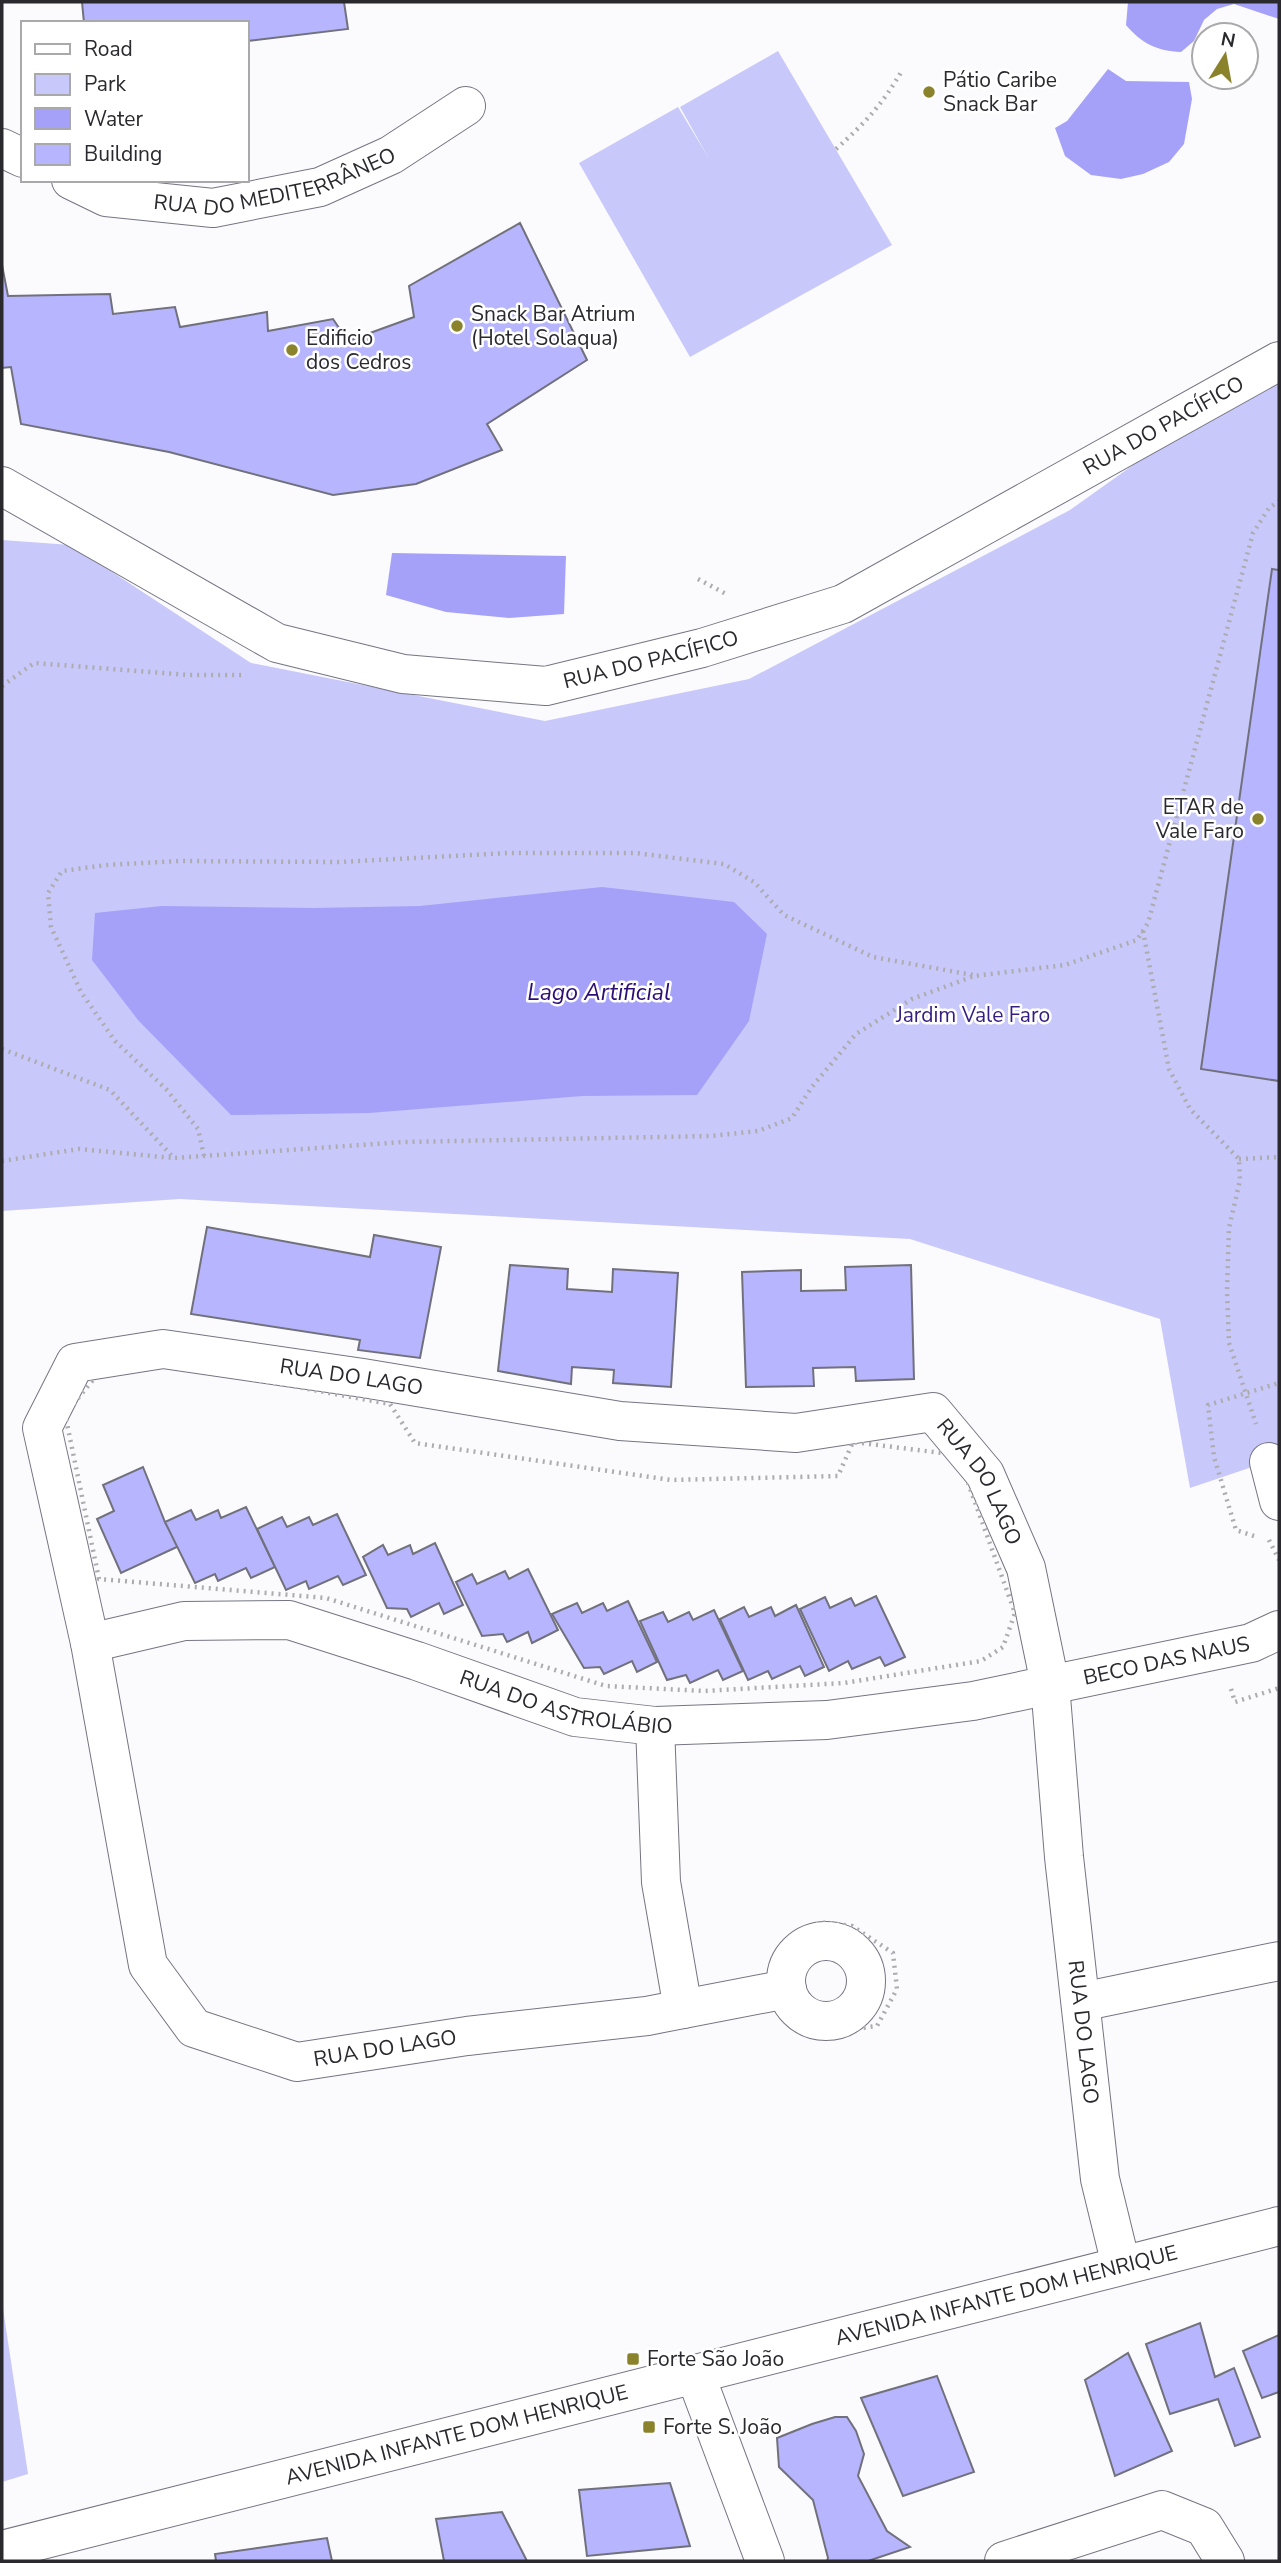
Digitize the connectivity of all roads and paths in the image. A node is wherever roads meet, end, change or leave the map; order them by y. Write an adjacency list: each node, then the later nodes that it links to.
1 (903, 69): 4 (path)
2 (466, 106): 6 (street, RUA DO MEDITERRÂNEO)
3 (2, 148): 5 (street)
4 (836, 149)
5 (21, 157)
6 (75, 182)
7 (1279, 361): 8 (street, RUA DO PACÍFICO)
8 (2, 486)
9 (1279, 500): 12 (path)
10 (256, 674): 11 (path)
11 (2, 686)
12 (1143, 931): 13 (path); 18 (path)
13 (974, 976): 15 (path); 15 (path)
14 (2, 1049): 17 (path)
15 (204, 1156): 17 (path)
16 (1279, 1157): 18 (path)
17 (174, 1158): 19 (path)
18 (1239, 1159): 21 (path)
19 (2, 1161)
20 (65, 1414): 20 (path)
21 (1269, 1462): 22 (street)
22 (1279, 1501)
23 (1279, 1630): 26 (street, BECO DAS NAUS)
24 (90, 1643): 26 (street, RUA DO LAGO); 28 (street, RUA DO ASTROLÁBIO); 32 (street, RUA DO LAGO)
25 (1229, 1683): 27 (path)
26 (1051, 1684): 28 (street, RUA DO ASTROLÁBIO); 31 (street, RUA DO LAGO)
27 (1279, 1688)
28 (655, 1726): 32 (street)
29 (1279, 1961): 31 (street)
30 (787, 1989): 32 (street, RUA DO LAGO)
31 (1081, 2002): 34 (street, RUA DO LAGO)
32 (683, 2009)
33 (1279, 2226): 34 (street, AVENIDA INFANTE DOM HENRIQUE)
34 (1121, 2265): 35 (street, AVENIDA INFANTE DOM HENRIQUE)
35 (695, 2374): 36 (street, AVENIDA INFANTE DOM HENRIQUE); 37 (street)
36 (2, 2550)
37 (765, 2561)
38 (1004, 2561): 39 (street)
39 (1225, 2561)

